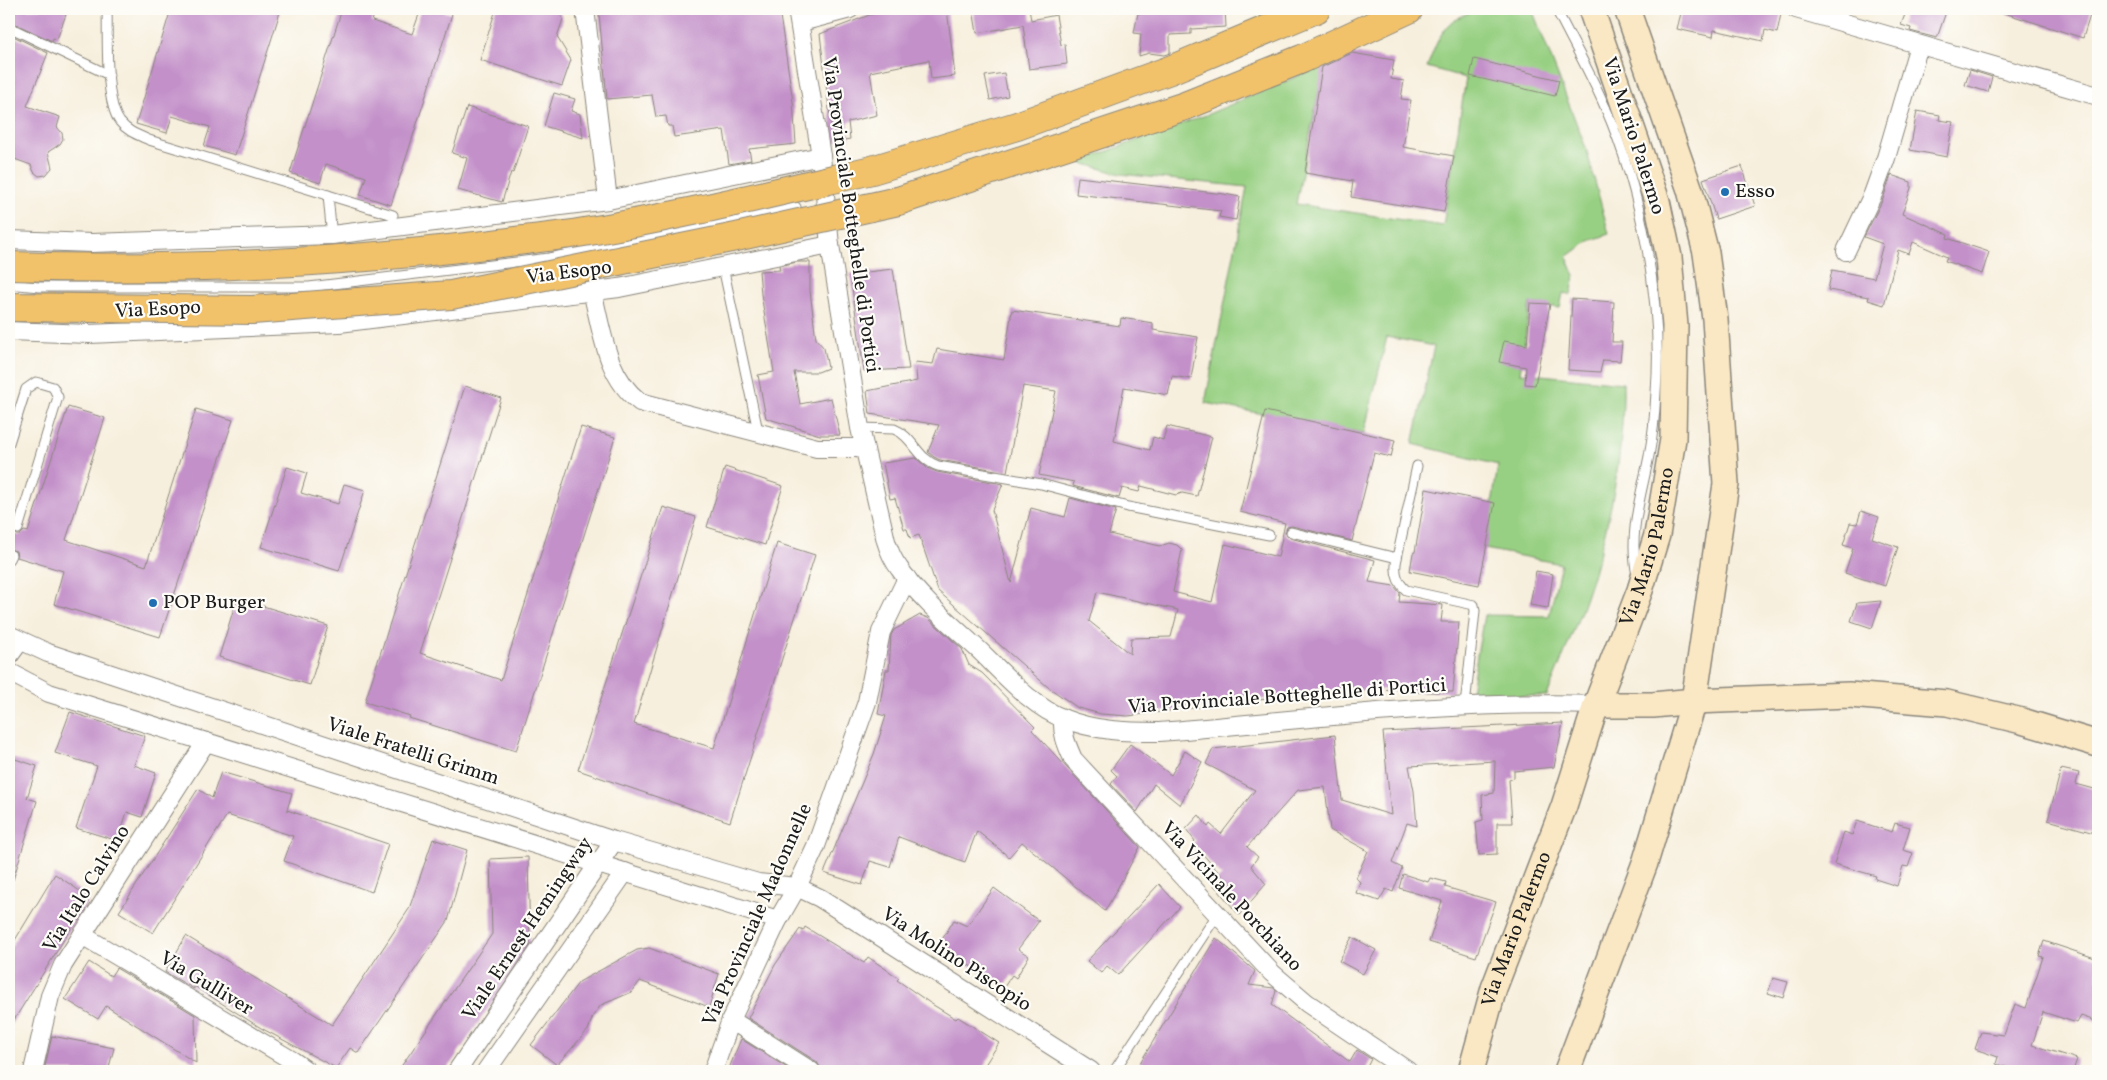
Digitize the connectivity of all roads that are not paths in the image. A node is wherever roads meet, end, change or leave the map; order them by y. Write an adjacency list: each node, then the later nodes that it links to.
1 (107, 9): 13 (lane)
2 (585, 9): 18 (street)
3 (850, 9): 10 (street)
4 (1316, 9): 26 (highway, bridge)
5 (1409, 9): 31 (highway, bridge)
6 (1556, 9): 44 (lane)
7 (1591, 9): 44 (street, Via Mario Palermo)
8 (1627, 9): 48 (street, Via Mario Palermo)
9 (1796, 9): 12 (street)
10 (799, 16): 15 (street, Via Provinciale Botteghelle di Portici)
11 (9, 27): 13 (lane)
12 (1919, 45): 14 (street); 25 (street)
13 (109, 75): 17 (lane)
14 (2098, 96)
15 (821, 156): 16 (street); 23 (street, Via Provinciale Botteghelle di Portici)
16 (793, 172): 18 (street); 19 (lane)
17 (328, 195): 20 (lane); 24 (lane)
18 (608, 200): 24 (street)
19 (796, 207): 22 (lane); 28 (lane, Via Esopo)
20 (393, 215)
21 (9, 240): 24 (street)
22 (801, 242): 23 (street, Via Esopo); 27 (street, Via Esopo)
23 (830, 244): 34 (street, Via Provinciale Botteghelle di Portici)
24 (333, 245): 28 (lane)
25 (1846, 250)
26 (9, 266)
27 (723, 267): 30 (street, Via Esopo); 35 (lane)
28 (336, 283): 29 (lane, Via Esopo); 32 (lane)
29 (9, 284)
30 (592, 291): 32 (street, Via Esopo); 35 (street)
31 (9, 307)
32 (339, 323): 33 (street, Via Esopo)
33 (9, 331)
34 (860, 428): 37 (street, Via Provinciale Botteghelle di Portici); 41 (lane)
35 (758, 431): 37 (street)
36 (9, 443): 39 (lane)
37 (863, 448): 43 (street, Via Provinciale Botteghelle di Portici)
38 (1417, 466): 42 (lane, Via Provinciale Botteghelle di Portici)
39 (18, 529)
40 (1291, 532): 42 (lane)
41 (1269, 535)
42 (1397, 558): 50 (lane, Via Provinciale Botteghelle di Portici)
43 (907, 578): 51 (street, Via Provinciale Botteghelle di Portici); 57 (street, Via Provinciale Madonnelle)
44 (1640, 590): 49 (street, Via Mario Palermo)
45 (12, 640): 46 (street, Viale Fratelli Grimm); 54 (street, Viale Fratelli Grimm)
46 (9, 656)
47 (9, 672): 52 (street)
48 (1694, 701): 49 (street); 53 (street); 72 (street, Via Mario Palermo)
49 (1596, 705): 50 (street, Via Provinciale Botteghelle di Portici); 71 (street, Via Mario Palermo)
50 (1465, 706): 51 (street, Via Provinciale Botteghelle di Portici)
51 (1063, 719): 58 (street, Via Vicinale Porchiano)
52 (206, 742): 55 (street); 60 (street, Via Italo Calvino)
53 (2098, 744)
54 (614, 841): 55 (street, Viale Ernest Hemingway); 56 (street, Viale Ernest Hemingway); 57 (street, Viale Fratelli Grimm)
55 (598, 864): 56 (street); 64 (street, Viale Ernest Hemingway)
56 (625, 872): 59 (street); 65 (street)
57 (797, 887): 59 (street, Via Provinciale Madonnelle); 68 (street, Via Molino Piscopio)
58 (1218, 915): 69 (lane); 70 (street, Via Vicinale Porchiano)
59 (778, 920): 61 (street, Via Provinciale Madonnelle)
60 (82, 935): 62 (street, Via Italo Calvino); 63 (street, Via Gulliver)
61 (731, 1020): 66 (street, Via Provinciale Madonnelle); 67 (street)
62 (33, 1071)
63 (307, 1071)
64 (457, 1071)
65 (486, 1071)
66 (713, 1071)
67 (811, 1071)
68 (1091, 1071)
69 (1114, 1071)
70 (1408, 1071)
71 (1471, 1071)
72 (1567, 1071)

